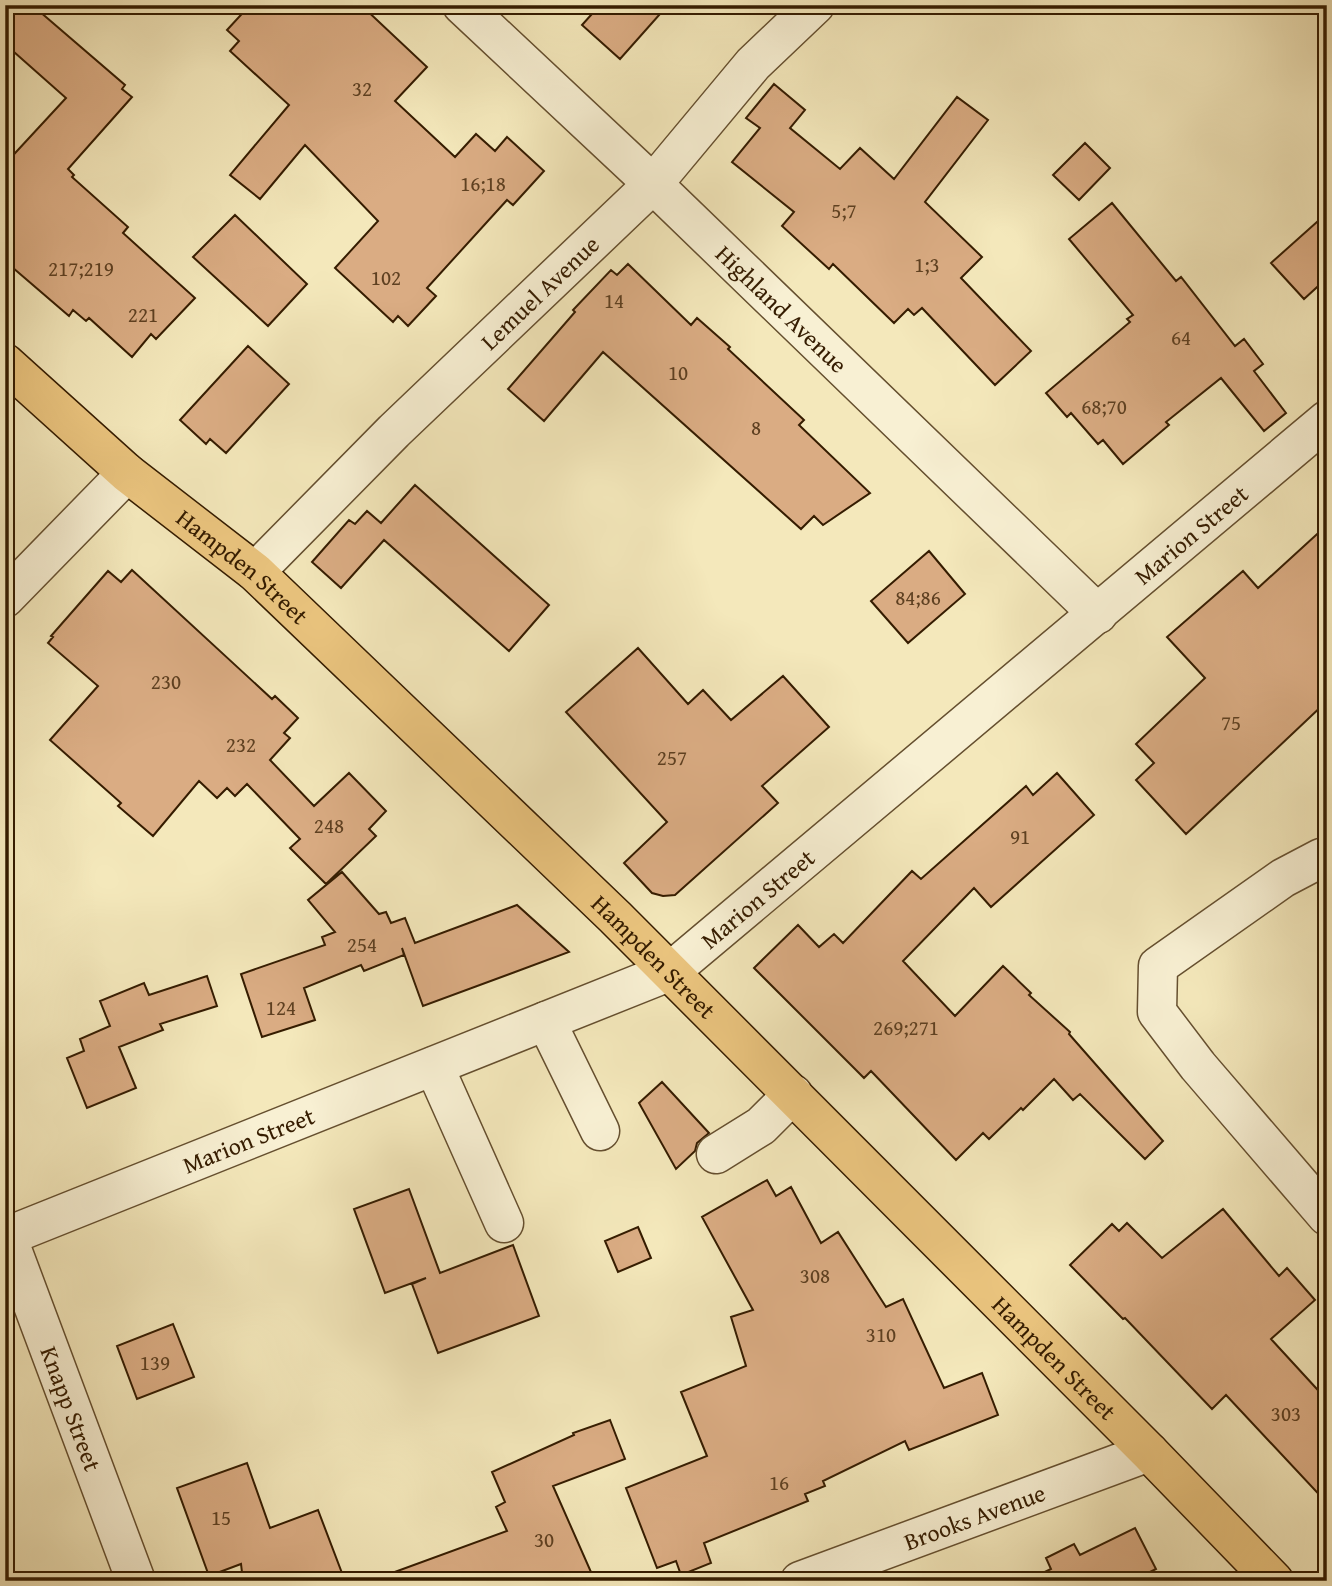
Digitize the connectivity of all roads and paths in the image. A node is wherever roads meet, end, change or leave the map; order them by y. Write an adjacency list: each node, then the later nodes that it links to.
1 (462, 5): 3 (street, Highland Avenue)
2 (815, 5): 3 (street, Lemuel Avenue)
3 (653, 184): 7 (street, Lemuel Avenue); 9 (street, Highland Avenue)
4 (5, 363): 6 (main road, Hampden Street)
5 (1324, 429): 9 (street, Marion Street)
6 (127, 473): 7 (main road, Hampden Street); 8 (street)
7 (256, 572): 11 (main road, Hampden Street)
8 (5, 598)
9 (1098, 614): 11 (street, Marion Street)
10 (1327, 860): 17 (street)
11 (671, 971): 12 (street, Marion Street); 14 (main road, Hampden Street)
12 (546, 1021): 13 (street, Marion Street); 15 (street)
13 (434, 1066): 18 (street); 19 (street, Marion Street)
14 (793, 1094): 16 (street); 20 (main road, Hampden Street)
15 (600, 1131)
16 (716, 1154)
17 (1327, 1216)
18 (504, 1223)
19 (6, 1237): 21 (street, Knapp Street)
20 (1149, 1452): 22 (street, Brooks Avenue); 23 (main road, Hampden Street)
21 (135, 1581)
22 (800, 1581)
23 (1274, 1581)

